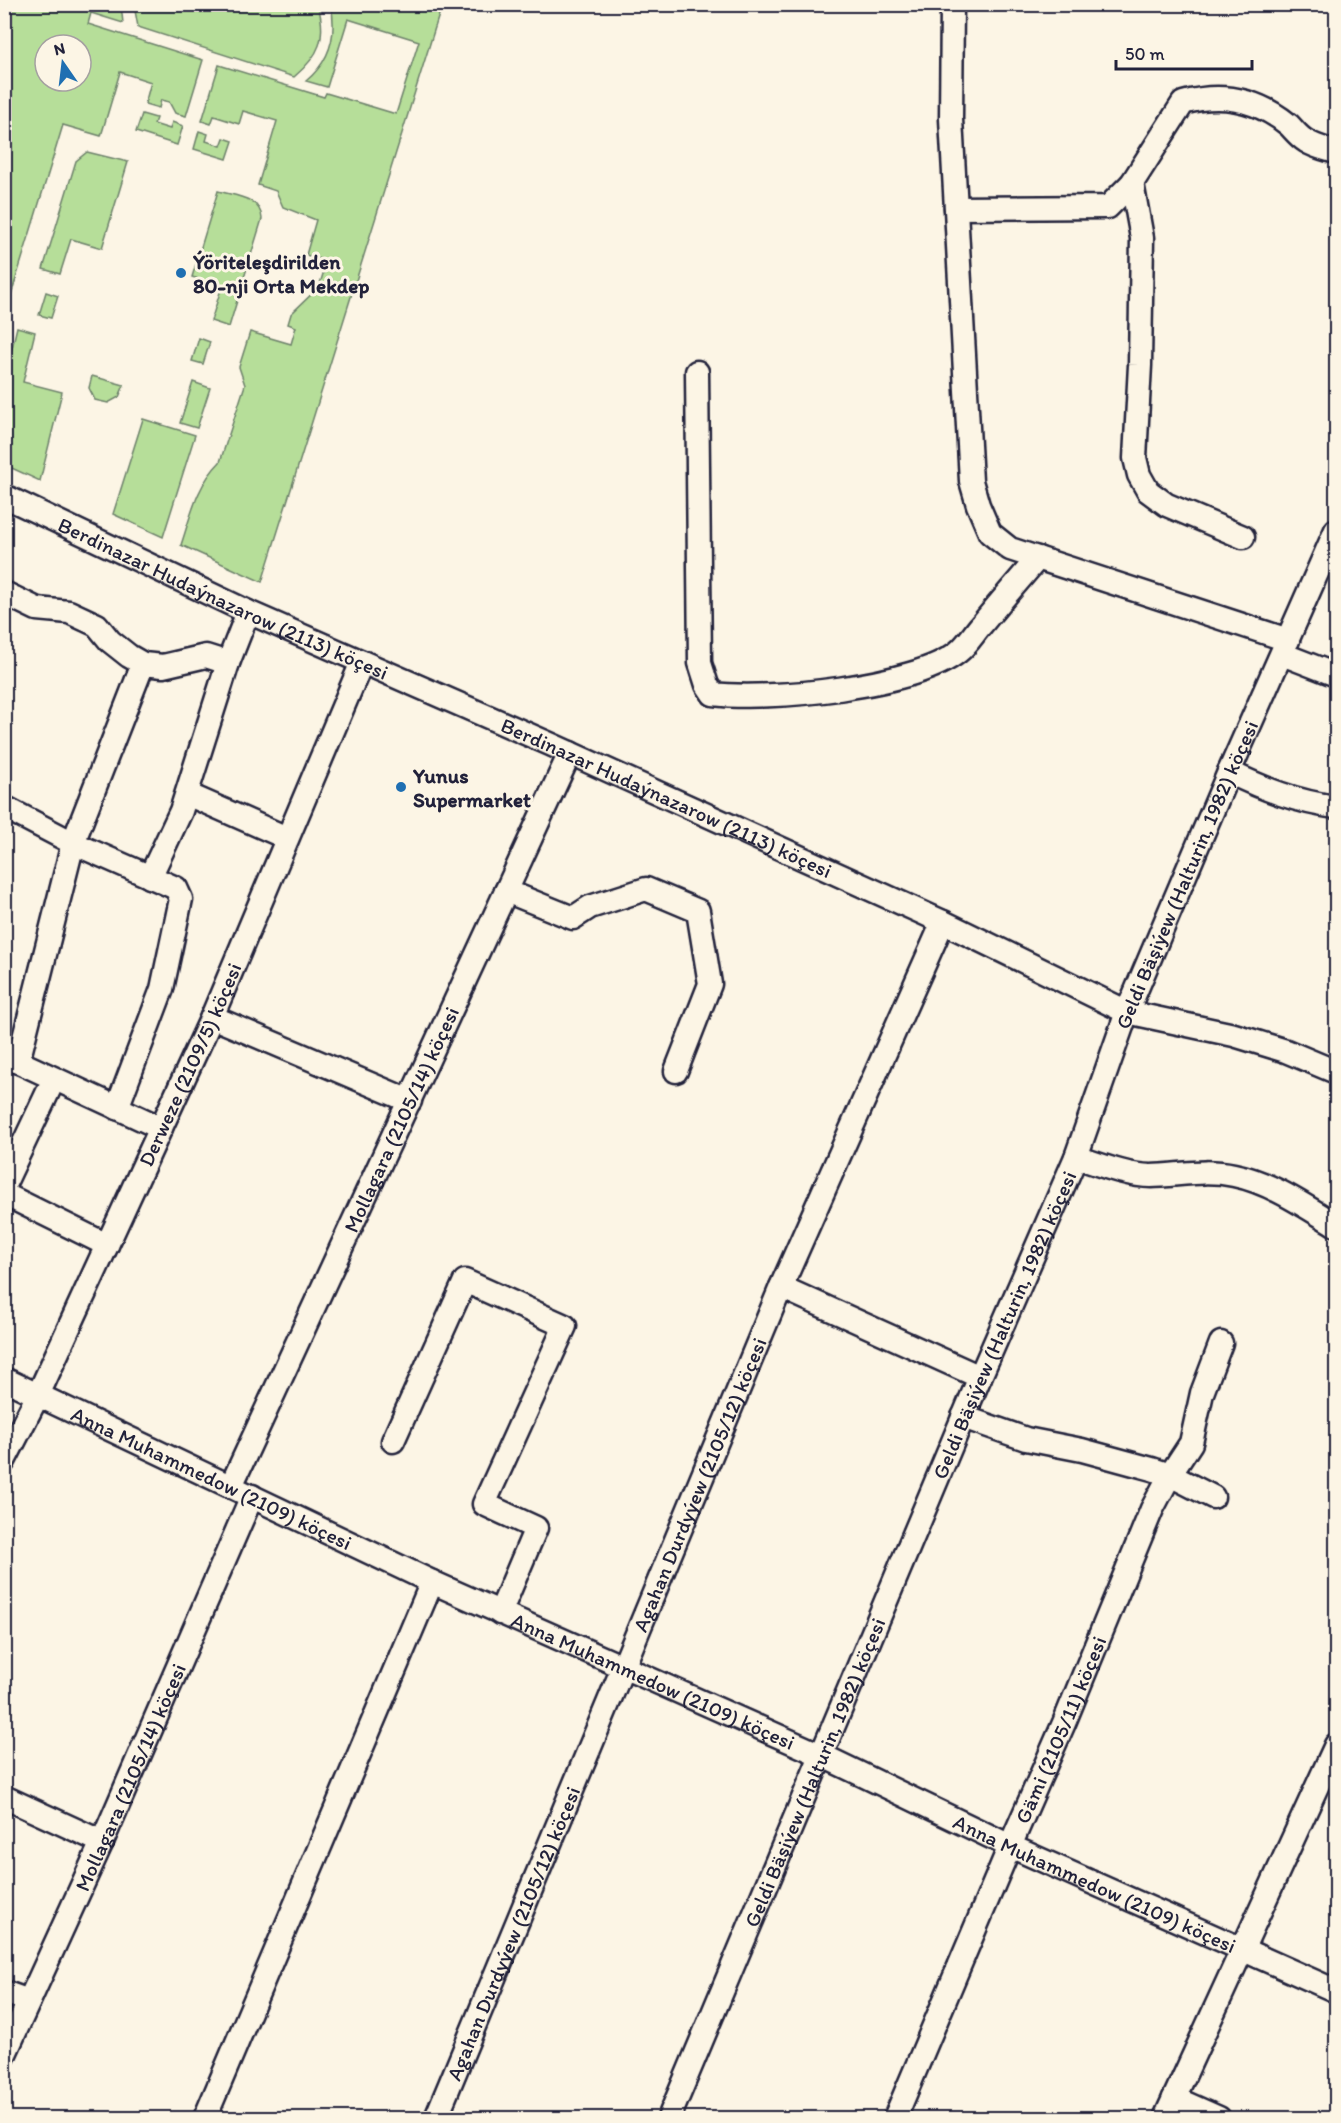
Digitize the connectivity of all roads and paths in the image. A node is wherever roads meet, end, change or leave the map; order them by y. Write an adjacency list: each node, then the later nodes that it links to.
1 (952, 4): 4 (street)
2 (1336, 152): 3 (street)
3 (1132, 183): 4 (street); 8 (street)
4 (956, 208): 9 (street)
5 (697, 372): 9 (street)
6 (4, 496): 11 (street, Berdinazar Hudaýnazarow (2113) köçesi)
7 (1336, 530): 12 (street, Geldi Bäşiýew (Halturin, 1982) köçesi)
8 (1243, 537)
9 (1038, 558): 12 (street)
10 (4, 593): 15 (street)
11 (248, 612): 13 (street, Berdinazar Hudaýnazarow (2113) köçesi); 14 (street)
12 (1285, 647): 16 (street); 18 (street, Geldi Bäşiýew (Halturin, 1982) köçesi)
13 (362, 662): 17 (street, Berdinazar Hudaýnazarow (2113) köçesi); 22 (street, Derweze (2109/5) köçesi)
14 (228, 663): 15 (street); 19 (street)
15 (143, 664): 23 (street)
16 (1336, 675)
17 (570, 753): 25 (street, Mollagara (2105/14) köçesi); 26 (street, Berdinazar Hudaýnazarow (2113) köçesi)
18 (1229, 772): 21 (street); 27 (street, Geldi Bäşiýew (Halturin, 1982) köçesi)
19 (187, 794): 22 (street); 24 (street)
20 (4, 807): 23 (street)
21 (1336, 807)
22 (287, 838): 28 (street, Derweze (2109/5) köçesi)
23 (73, 843): 24 (street); 29 (street)
24 (150, 877): 34 (street)
25 (507, 891): 30 (street); 33 (street, Mollagara (2105/14) köçesi)
26 (943, 922): 27 (street, Berdinazar Hudaýnazarow (2113) köçesi); 41 (street, Agahan Durdyýew (2105/12) köçesi)
27 (1127, 1012): 31 (street, Berdinazar Hudaýnazarow (2113) köçesi); 36 (street, Geldi Bäşiýew (Halturin, 1982) köçesi)
28 (212, 1017): 33 (street); 35 (street, Derweze (2109/5) köçesi)
29 (11, 1059): 32 (street)
30 (676, 1071)
31 (1336, 1072)
32 (54, 1078): 34 (street); 37 (street)
33 (410, 1101): 50 (street, Mollagara (2105/14) köçesi)
34 (117, 1108): 35 (street)
35 (161, 1128): 40 (street, Derweze (2109/5) köçesi)
36 (1076, 1157): 39 (street); 43 (street, Geldi Bäşiýew (Halturin, 1982) köçesi)
37 (4, 1185)
38 (4, 1194): 40 (street)
39 (1336, 1225)
40 (107, 1245): 45 (street, Derweze (2109/5) köçesi)
41 (781, 1287): 43 (street); 55 (street, Agahan Durdyýew (2105/12) köçesi)
42 (1221, 1343): 49 (street, Gämi (2105/11) köçesi)
43 (980, 1377): 46 (street, Geldi Bäşiýew (Halturin, 1982) köçesi)
44 (4, 1379): 45 (street, Anna Muhammedow (2109) köçesi)
45 (38, 1395): 48 (street, Derweze (2109/5) köçesi); 50 (street, Anna Muhammedow (2109) köçesi)
46 (963, 1416): 49 (street); 56 (street, Geldi Bäşiýew (Halturin, 1982) köçesi)
47 (393, 1441): 54 (street)
48 (4, 1461)
49 (1170, 1475): 52 (street); 60 (street, Gämi (2105/11) köçesi)
50 (231, 1486): 51 (street, Anna Muhammedow (2109) köçesi)
51 (252, 1496): 53 (street, Anna Muhammedow (2109) köçesi); 59 (street, Mollagara (2105/14) köçesi)
52 (1213, 1497)
53 (432, 1582): 54 (street, Anna Muhammedow (2109) köçesi); 67 (street)
54 (500, 1613): 55 (street, Anna Muhammedow (2109) köçesi)
55 (622, 1667): 56 (street, Anna Muhammedow (2109) köçesi); 68 (street, Agahan Durdyýew (2105/12) köçesi)
56 (821, 1755): 60 (street, Anna Muhammedow (2109) köçesi); 69 (street, Geldi Bäşiýew (Halturin, 1982) köçesi)
57 (1333, 1759): 61 (street)
58 (4, 1797): 59 (street)
59 (102, 1842): 64 (street, Mollagara (2105/14) köçesi)
60 (1010, 1846): 61 (street, Anna Muhammedow (2109) köçesi); 70 (street, Gämi (2105/11) köçesi)
61 (1242, 1949): 62 (street, Anna Muhammedow (2109) köçesi); 66 (street)
62 (1336, 1991)
63 (4, 1992): 64 (street)
64 (29, 2001): 65 (street, Mollagara (2105/14) köçesi)
65 (4, 2056)
66 (1170, 2108): 71 (street)
67 (205, 2118)
68 (436, 2118)
69 (669, 2118)
70 (895, 2118)
71 (1219, 2118)

